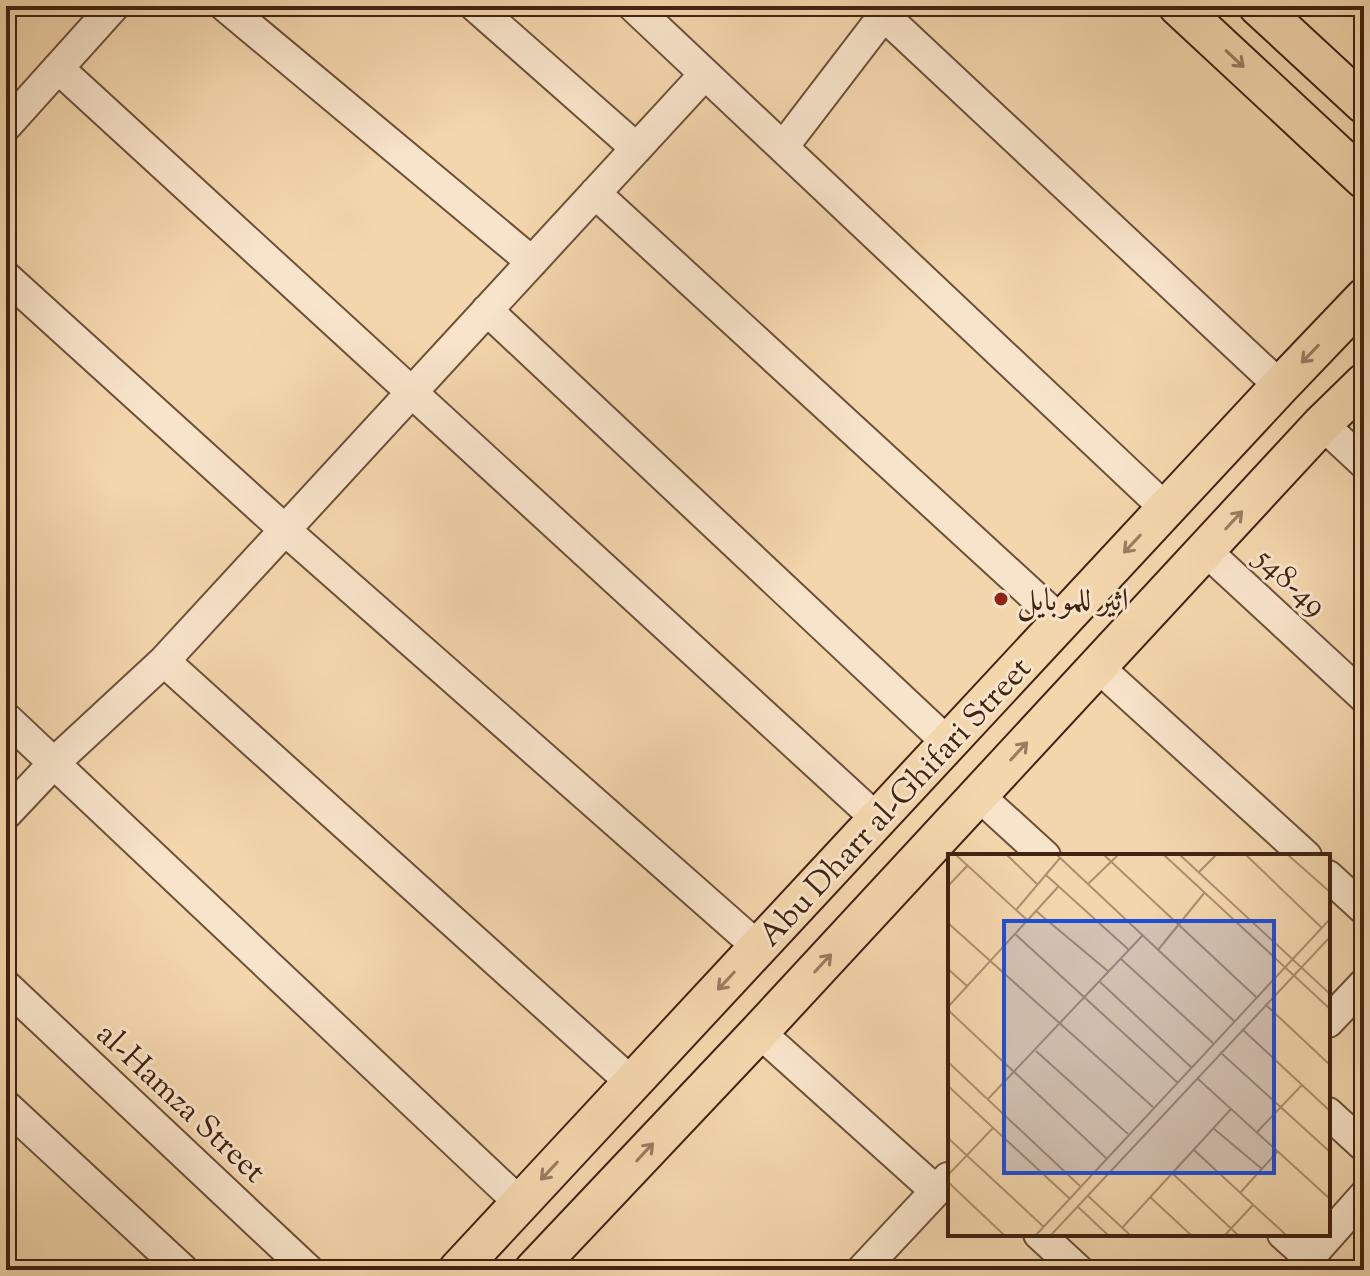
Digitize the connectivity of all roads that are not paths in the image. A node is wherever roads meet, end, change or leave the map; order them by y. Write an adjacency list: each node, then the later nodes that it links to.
1 (114, 6): 8 (street)
2 (225, 6): 16 (street)
3 (475, 6): 13 (street)
4 (633, 6): 9 (street)
5 (1178, 6): 14 (main road, one-way to 14)
6 (1258, 6): 10 (main road)
7 (883, 9): 12 (street); 21 (street)
8 (58, 68): 11 (street); 22 (street)
9 (705, 74): 12 (street); 13 (street)
10 (1364, 104)
11 (6, 126)
12 (783, 147): 25 (street)
13 (636, 148): 15 (street)
14 (1364, 179)
15 (595, 193): 16 (street); 28 (street)
16 (532, 262): 19 (street)
17 (6, 277): 26 (street)
18 (1364, 298): 21 (main road, Abu Dharr al-Ghifari Street, one-way to 21)
19 (487, 310): 22 (street); 33 (street)
20 (1364, 383): 23 (main road, Abu Dharr al-Ghifari Street)
21 (1280, 386): 25 (main road, Abu Dharr al-Ghifari Street)
22 (412, 392): 26 (street); 37 (street)
23 (1322, 424): 24 (street); 27 (main road, Abu Dharr al-Ghifari Street, one-way to 23)
24 (1364, 463)
25 (1165, 508): 28 (main road, Abu Dharr al-Ghifari Street, one-way to 28)
26 (285, 530): 29 (street); 43 (street)
27 (1205, 550): 30 (main road, Abu Dharr al-Ghifari Street); 31 (street, 548-49)
28 (1061, 621): 33 (main road, Abu Dharr al-Ghifari Street)
29 (164, 661): 34 (street); 48 (street)
30 (1097, 666): 35 (main road, Abu Dharr al-Ghifari Street, one-way to 30); 39 (street)
31 (1364, 697)
32 (6, 718): 34 (street)
33 (948, 743): 37 (main road, Abu Dharr al-Ghifari Street)
34 (55, 762): 36 (street); 54 (street)
35 (978, 795): 38 (street); 40 (main road, Abu Dharr al-Ghifari Street)
36 (6, 814)
37 (877, 819): 40 (main road); 43 (main road, Abu Dharr al-Ghifari Street)
38 (1043, 854)
39 (1304, 854)
40 (920, 858): 47 (main road, Abu Dharr al-Ghifari Street, one-way to 40)
41 (1330, 878): 42 (street)
42 (1364, 909)
43 (758, 947): 48 (main road, Abu Dharr al-Ghifari Street, one-way to 48)
44 (1364, 984): 46 (street)
45 (6, 986): 61 (street, al-Hamza Street)
46 (1330, 1020)
47 (759, 1032): 52 (street); 63 (main road, Abu Dharr al-Ghifari Street, one-way to 47)
48 (632, 1083): 54 (main road, Abu Dharr al-Ghifari Street, one-way to 54)
49 (6, 1106): 60 (street)
50 (1330, 1115): 51 (street)
51 (1364, 1146)
52 (943, 1184): 64 (street)
53 (1364, 1196): 55 (street)
54 (520, 1203): 62 (main road, Abu Dharr al-Ghifari Street)
55 (1330, 1234)
56 (1041, 1236): 65 (street)
57 (1284, 1236): 59 (street)
58 (1328, 1236): 59 (street)
59 (1304, 1263)
60 (183, 1270)
61 (308, 1270)
62 (458, 1270)
63 (534, 1270)
64 (862, 1270)
65 (1078, 1270)

